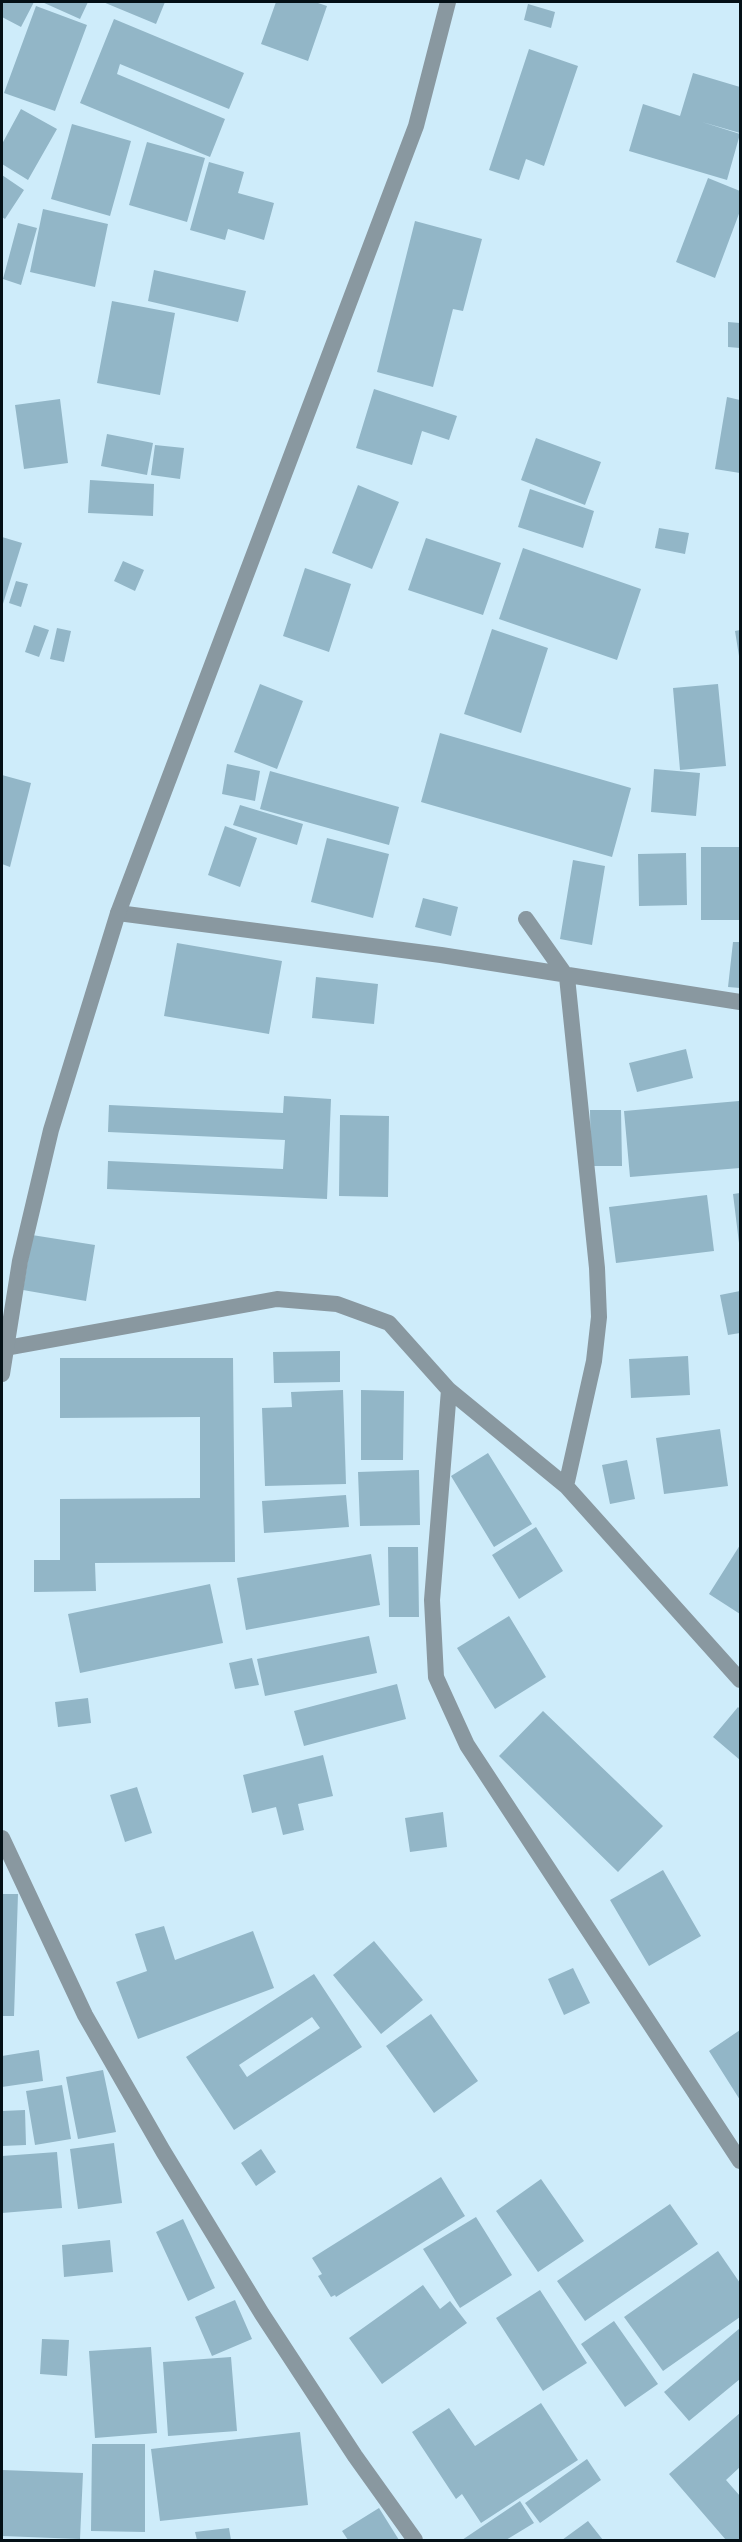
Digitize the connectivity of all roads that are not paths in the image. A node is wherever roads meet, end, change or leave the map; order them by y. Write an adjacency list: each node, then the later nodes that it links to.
1 (448, 2): 2 (street)
2 (117, 913): 4 (street); 6 (street)
3 (526, 918): 4 (street)
4 (567, 977): 5 (street); 9 (street)
5 (741, 1002)
6 (6, 1348): 7 (street); 8 (street)
7 (2, 1374)
8 (449, 1390): 9 (street); 12 (street)
9 (566, 1486): 10 (street)
10 (741, 1680)
11 (2, 1838): 13 (street)
12 (741, 2161)
13 (415, 2541)

